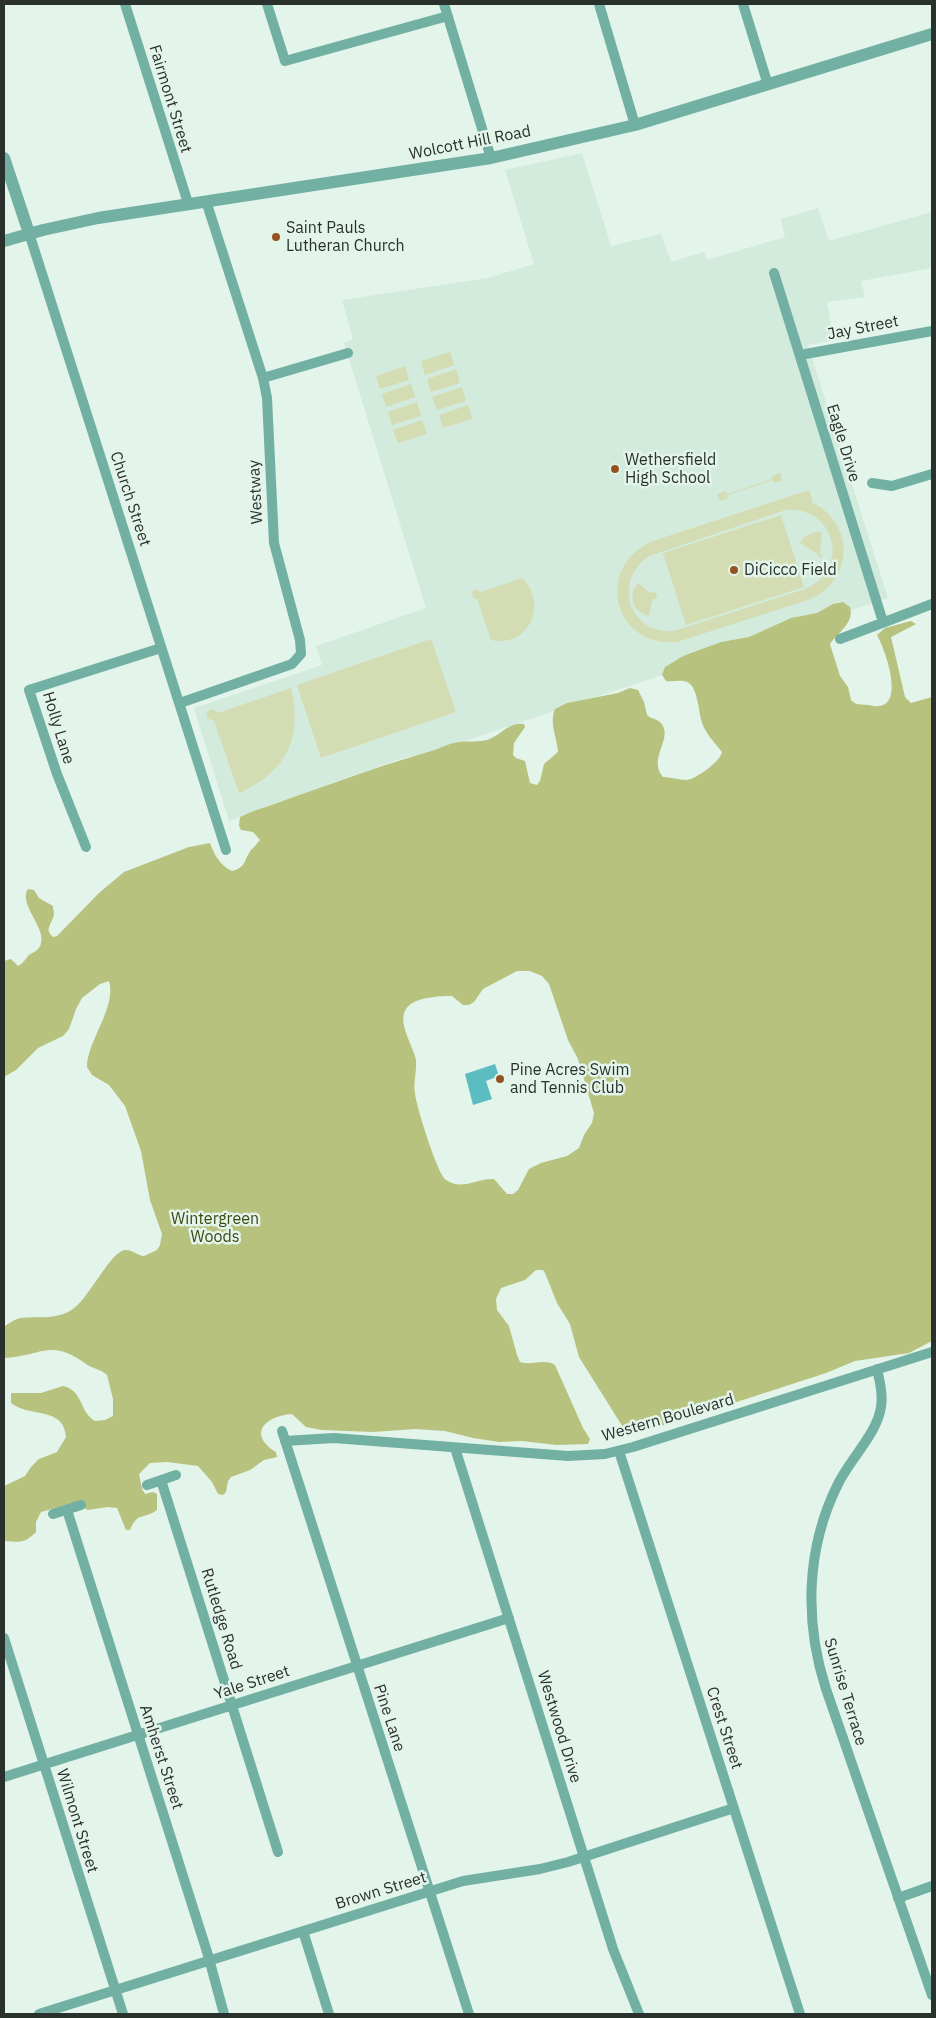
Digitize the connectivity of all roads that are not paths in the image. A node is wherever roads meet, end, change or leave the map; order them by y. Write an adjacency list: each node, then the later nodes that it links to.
1 (125, 4): 13 (street, Fairmont Street)
2 (267, 4): 6 (street)
3 (444, 4): 6 (street)
4 (599, 4): 9 (street)
5 (743, 4): 8 (street)
6 (448, 16): 11 (street)
7 (932, 34): 8 (street, Wolcott Hill Road)
8 (768, 85): 9 (street, Wolcott Hill Road)
9 (635, 124): 11 (street, Wolcott Hill Road)
10 (4, 158): 14 (street, Church Street)
11 (491, 158): 12 (street, Wolcott Hill Road)
12 (206, 201): 13 (street, Wolcott Hill Road); 20 (street, Westway)
13 (188, 203): 14 (street, Wolcott Hill Road)
14 (29, 233): 15 (street, Wolcott Hill Road); 26 (street, Church Street)
15 (4, 241)
16 (774, 272): 19 (street, Eagle Drive)
17 (932, 331): 19 (street, Jay Street)
18 (348, 353): 20 (street)
19 (800, 355): 24 (street, Eagle Drive)
20 (263, 378): 27 (street, Westway)
21 (932, 474): 22 (street)
22 (872, 483)
23 (932, 604): 24 (street)
24 (883, 622): 25 (street)
25 (840, 639)
26 (161, 648): 27 (street, Church Street); 28 (street, Holly Lane)
27 (180, 703): 29 (street, Church Street)
28 (86, 847)
29 (226, 850)
30 (932, 1352): 31 (street, Western Boulevard)
31 (877, 1370): 34 (street, Western Boulevard); 53 (street, Sunrise Terrace)
32 (283, 1436): 33 (street, Western Boulevard); 43 (street, Pine Lane)
33 (455, 1448): 34 (street, Western Boulevard); 41 (street, Westwood Drive)
34 (619, 1451): 48 (street, Crest Street)
35 (176, 1475): 36 (street)
36 (162, 1480): 37 (street); 44 (street, Rutledge Road)
37 (147, 1485)
38 (82, 1506): 39 (street)
39 (67, 1510): 40 (street); 45 (street, Amherst Street)
40 (53, 1514)
41 (509, 1618): 43 (street, Yale Street); 50 (street, Westwood Drive)
42 (4, 1638): 46 (street, Wilmont Street)
43 (357, 1666): 44 (street, Yale Street); 52 (street, Pine Lane)
44 (232, 1705): 45 (street, Yale Street); 49 (street, Rutledge Road)
45 (138, 1735): 46 (street, Yale Street); 55 (street, Amherst Street)
46 (44, 1765): 47 (street, Yale Street); 56 (street, Wilmont Street)
47 (4, 1777)
48 (734, 1808): 50 (street, Brown Street); 64 (street, Crest Street)
49 (278, 1852)
50 (584, 1857): 52 (street, Brown Street); 63 (street, Westwood Drive)
51 (932, 1886): 53 (street)
52 (429, 1892): 54 (street, Brown Street); 62 (street, Pine Lane)
53 (898, 1898): 57 (street, Sunrise Terrace)
54 (303, 1931): 55 (street, Brown Street); 61 (street)
55 (209, 1961): 56 (street, Brown Street); 60 (street, Amherst Street)
56 (115, 1990): 58 (street, Brown Street); 59 (street, Wilmont Street)
57 (932, 1995)
58 (39, 2014)
59 (123, 2014)
60 (224, 2014)
61 (329, 2014)
62 (469, 2014)
63 (639, 2014)
64 (800, 2014)

